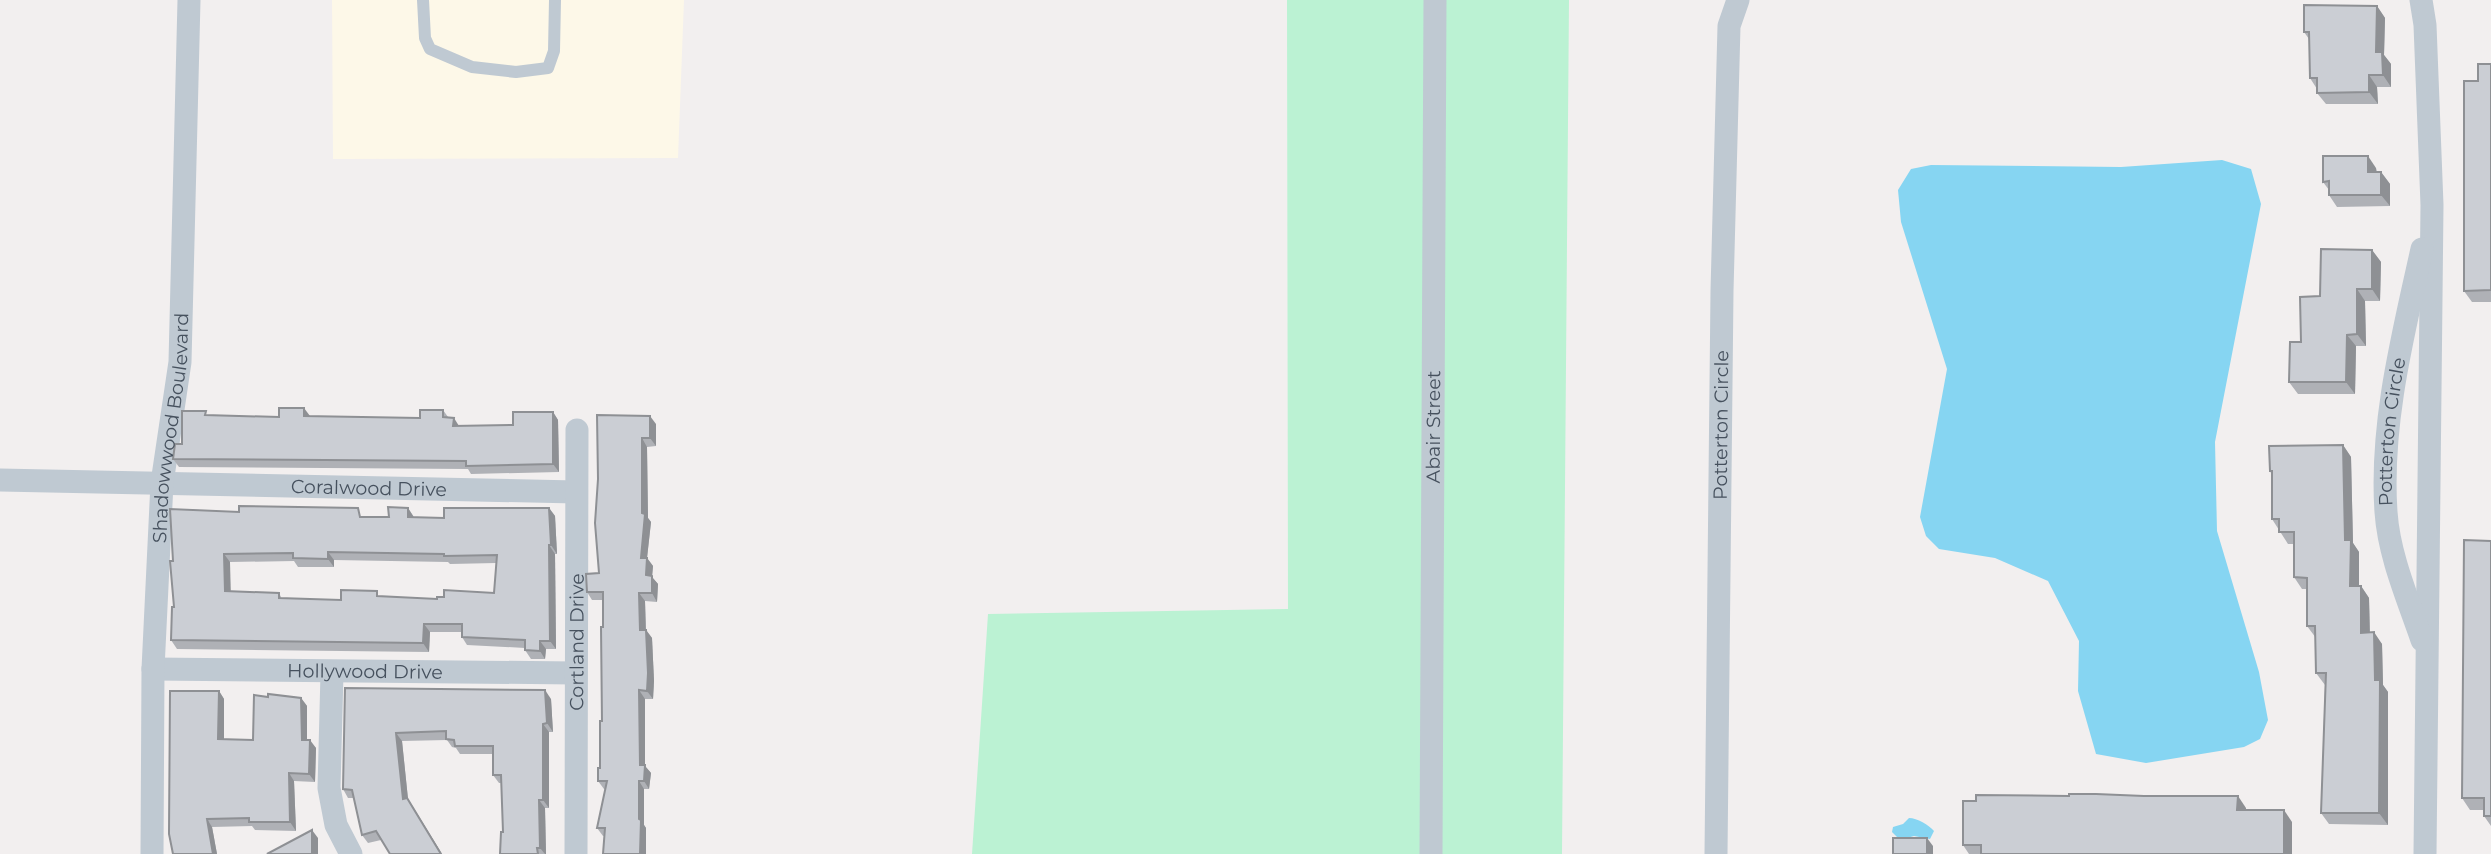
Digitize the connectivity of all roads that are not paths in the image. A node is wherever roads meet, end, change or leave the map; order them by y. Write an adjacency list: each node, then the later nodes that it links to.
1 (188, 0): 10 (street, Shadowwood Boulevard)
2 (423, 0): 3 (lane)
3 (555, 0)
4 (1435, 0): 19 (street, Abair Street)
5 (1738, 0): 20 (street, Potterton Circle)
6 (2421, 0): 7 (street, Potterton Circle)
7 (2431, 205): 12 (street, Potterton Circle); 12 (street, Potterton Circle)
8 (577, 430): 11 (street, Cortland Drive)
9 (0, 480): 10 (street, Coralwood Drive)
10 (162, 483): 11 (street, Coralwood Drive); 13 (street, Shadowwood Boulevard)
11 (576, 492): 15 (street, Cortland Drive)
12 (2427, 656): 21 (street, Potterton Circle)
13 (153, 669): 14 (street, Hollywood Drive); 16 (street, Shadowwood Boulevard)
14 (332, 673): 15 (street, Hollywood Drive); 17 (street)
15 (575, 673): 18 (street, Cortland Drive)
16 (152, 854)
17 (351, 854)
18 (576, 854)
19 (1431, 854)
20 (1716, 854)
21 (2425, 854)

